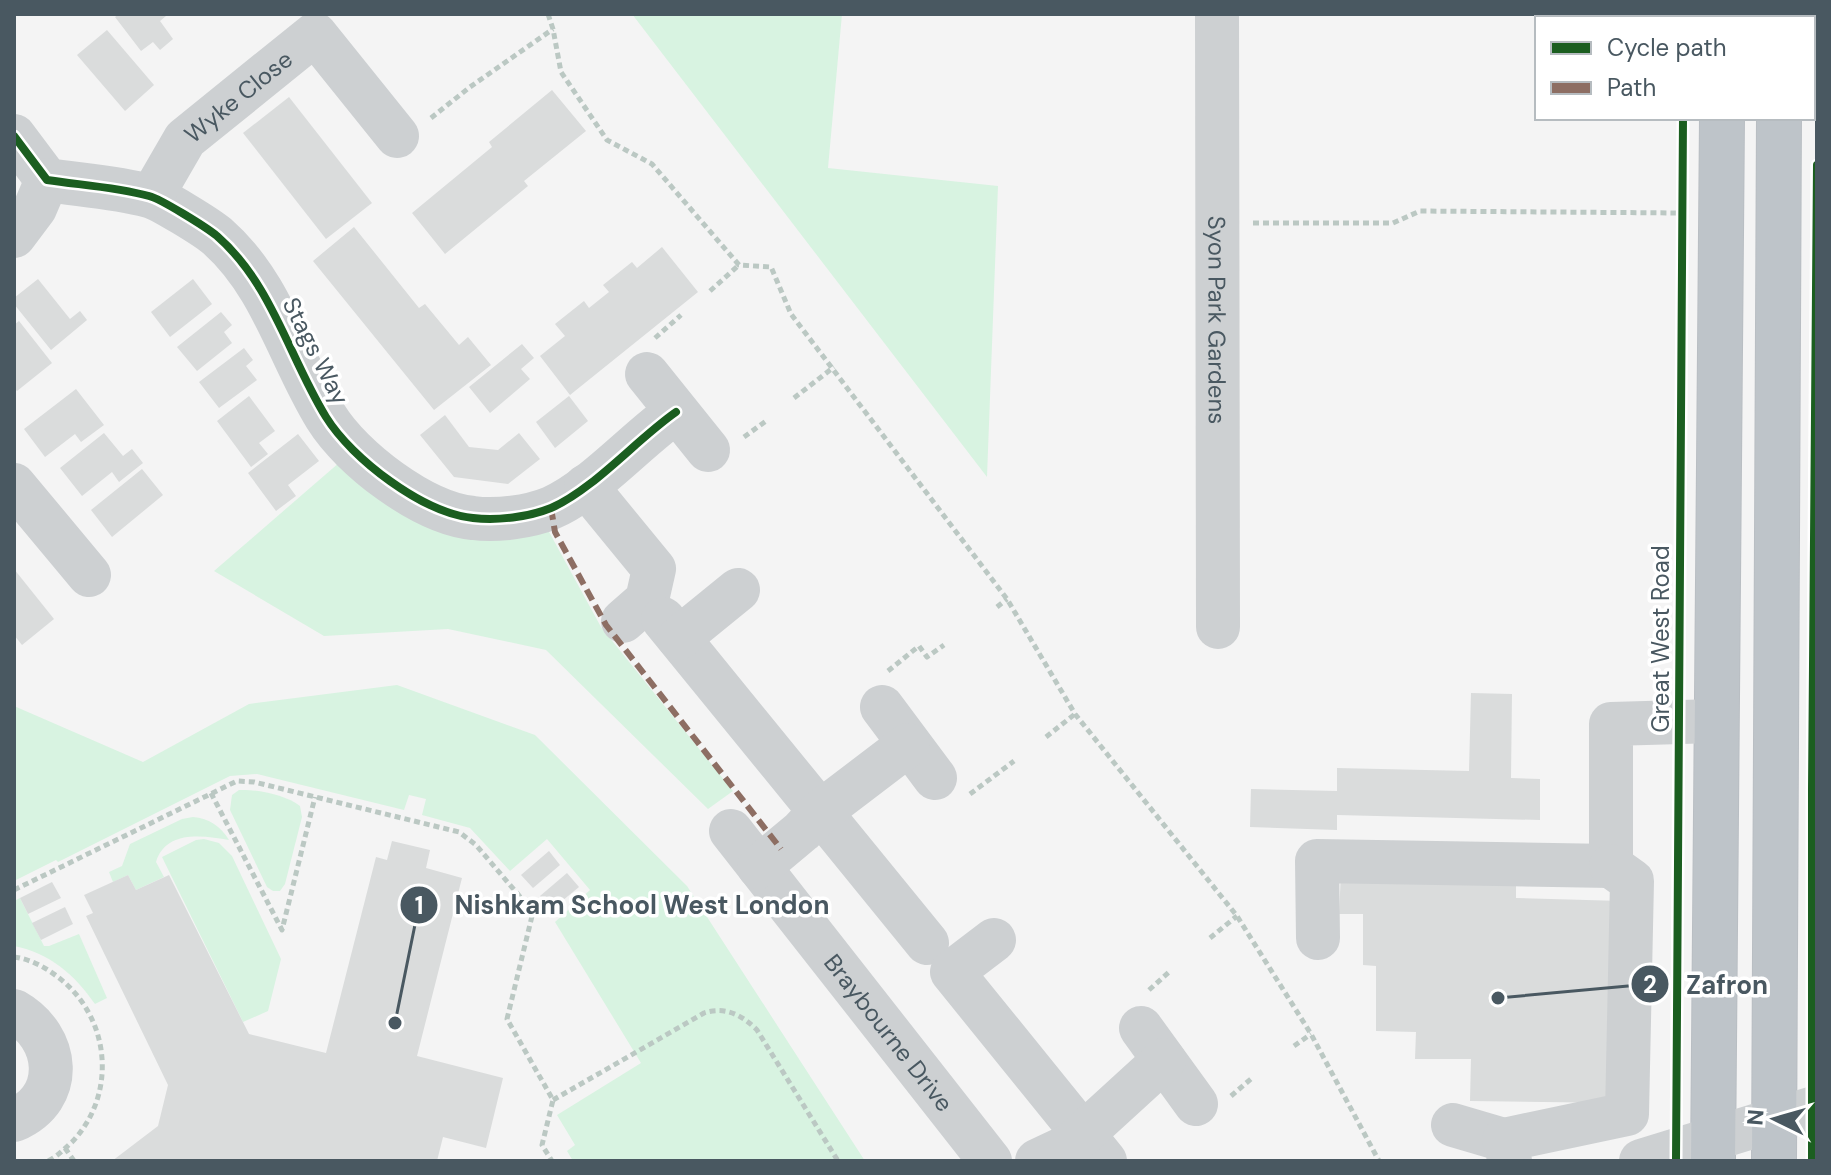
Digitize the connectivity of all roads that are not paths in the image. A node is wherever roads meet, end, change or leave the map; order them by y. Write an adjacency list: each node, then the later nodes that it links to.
1 (1217, 14): 17 (street, Syon Park Gardens)
2 (1722, 120): 19 (highway)
3 (1779, 120): 32 (highway)
4 (14, 136): 6 (street)
5 (397, 136): 7 (street, Wyke Close)
6 (47, 180): 7 (street, Stags Way); 8 (street)
7 (152, 196): 12 (street, Stags Way)
8 (14, 236)
9 (647, 374): 10 (street)
10 (676, 412): 11 (street); 12 (street, Stags Way)
11 (708, 450)
12 (586, 486): 16 (street)
13 (17, 496): 14 (street)
14 (89, 575)
15 (738, 590): 16 (street)
16 (655, 626): 20 (street)
17 (1218, 627)
18 (882, 707): 20 (street)
19 (1716, 721): 22 (street); 35 (highway)
20 (820, 812): 23 (street); 26 (street)
21 (731, 831): 23 (street, Braybourne Drive)
22 (1611, 866): 24 (street); 34 (street)
23 (759, 867): 36 (street, Braybourne Drive)
24 (1318, 938)
25 (994, 940): 33 (street)
26 (927, 943)
27 (14, 1011): 30 (street)
28 (1196, 1104): 33 (street)
29 (1817, 1107): 32 (street)
30 (14, 1120)
31 (1453, 1125): 34 (street)
32 (1774, 1141): 35 (street)
33 (1094, 1148): 37 (street)
34 (1507, 1150)
35 (1713, 1150): 38 (street)
36 (990, 1161)
37 (1037, 1161)
38 (1641, 1161)

